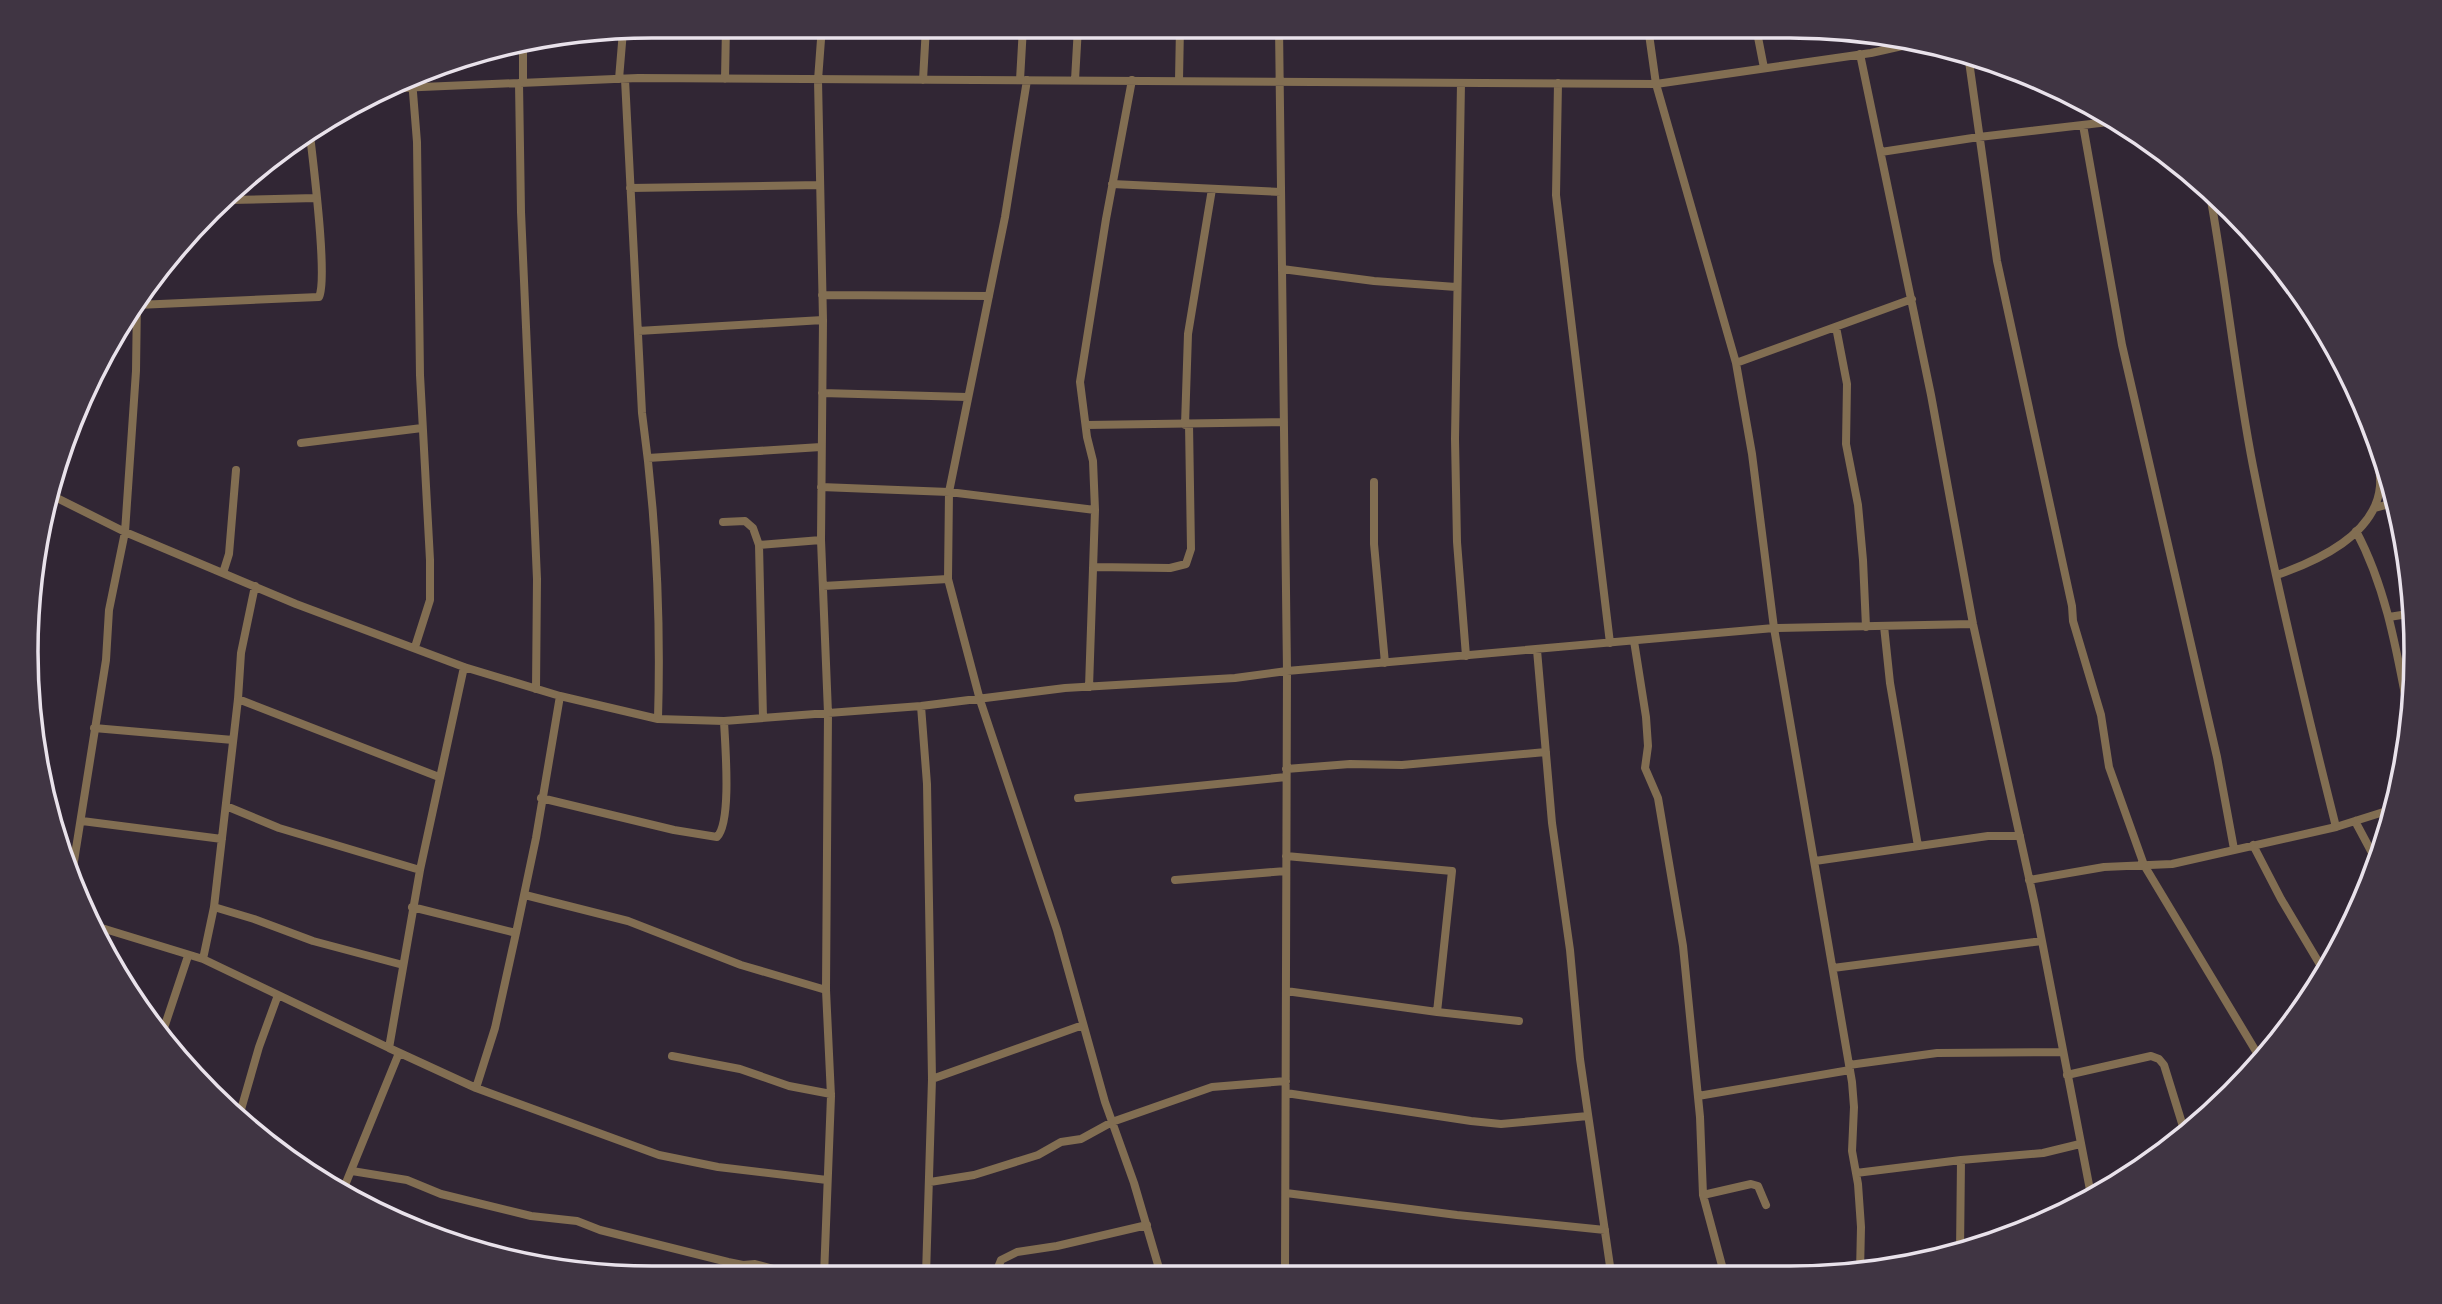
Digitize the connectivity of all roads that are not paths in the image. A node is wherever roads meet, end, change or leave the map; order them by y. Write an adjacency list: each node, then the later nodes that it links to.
1 (726, 38): 17 (street)
2 (821, 38): 18 (street)
3 (925, 38): 19 (street)
4 (1023, 38): 20 (street)
5 (1077, 38): 21 (street)
6 (1180, 38): 23 (street)
7 (1279, 38): 24 (street)
8 (1650, 38): 29 (street)
9 (1758, 38): 15 (street)
10 (623, 39): 16 (street)
11 (1890, 47): 13 (street)
12 (523, 52): 25 (street)
13 (1860, 54): 15 (street); 35 (street)
14 (1970, 65): 33 (street)
15 (1764, 68): 29 (street)
16 (622, 79): 17 (street); 25 (street); 38 (street)
17 (725, 79): 18 (street)
18 (818, 80): 19 (street); 37 (street)
19 (923, 80): 20 (street)
20 (1024, 80): 21 (street); 47 (street)
21 (1074, 80): 22 (street)
22 (1132, 80): 23 (street); 36 (street)
23 (1179, 80): 24 (street)
24 (1279, 81): 26 (street); 40 (street)
25 (521, 83): 28 (street); 100 (street)
26 (1461, 83): 27 (street); 45 (street)
27 (1558, 83): 29 (street); 91 (street)
28 (420, 84)
29 (1656, 84): 54 (street)
30 (412, 87): 60 (street)
31 (2100, 123): 32 (street)
32 (2083, 125): 33 (street); 125 (street)
33 (1979, 137): 35 (street); 130 (street)
34 (311, 142): 41 (street)
35 (1881, 152): 48 (street)
36 (1112, 184): 39 (street); 59 (street)
37 (820, 185): 38 (street); 46 (street)
38 (630, 188): 53 (street)
39 (1212, 189): 40 (street); 58 (street)
40 (1281, 192): 44 (street)
41 (316, 198): 42 (street); 49 (street)
42 (238, 200)
43 (2212, 207): 80 (street)
44 (1282, 269): 45 (street); 57 (street)
45 (1456, 288): 94 (street)
46 (822, 295): 47 (street); 50 (street)
47 (989, 296): 56 (street)
48 (1912, 299): 52 (street); 86 (street)
49 (149, 302)
50 (823, 320): 53 (street); 55 (street)
51 (136, 321): 75 (street)
52 (1836, 327): 54 (street); 88 (street)
53 (638, 331): 63 (street)
54 (1736, 363): 89 (street)
55 (822, 393): 56 (street); 62 (street)
56 (967, 397): 68 (street)
57 (1284, 422): 58 (street); 97 (street)
58 (1187, 424): 59 (street); 78 (street)
59 (1086, 425): 72 (street)
60 (422, 428): 61 (street); 92 (street)
61 (301, 443)
62 (821, 447): 63 (street); 67 (street)
63 (649, 458): 107 (street)
64 (236, 470): 79 (street)
65 (1374, 482): 95 (street)
66 (2380, 482): 71 (street)
67 (821, 487): 68 (street); 76 (street)
68 (949, 492): 72 (street); 81 (street)
69 (58, 498): 75 (street)
70 (2386, 505): 71 (street)
71 (2375, 508): 74 (street)
72 (1095, 510): 78 (street)
73 (723, 522): 77 (street)
74 (2356, 531): 80 (street); 85 (street)
75 (125, 532): 79 (street); 109 (street)
76 (821, 540): 77 (street); 83 (street)
77 (759, 545): 106 (street)
78 (1093, 567): 99 (street)
79 (223, 573): 82 (street)
80 (2277, 575): 120 (street)
81 (948, 579): 83 (street); 103 (street)
82 (255, 586): 92 (street); 102 (street)
83 (823, 586): 105 (street)
84 (2402, 615): 85 (street)
85 (2389, 617): 98 (street)
86 (1973, 624): 87 (street); 121 (street)
87 (1884, 626): 88 (street); 124 (street)
88 (1866, 627): 89 (street)
89 (1774, 628): 90 (street); 129 (street)
90 (1634, 641): 91 (street); 165 (street)
91 (1610, 643): 93 (street)
92 (415, 647): 96 (street)
93 (1536, 650): 94 (street); 111 (street)
94 (1466, 656): 95 (street)
95 (1385, 663): 97 (street)
96 (464, 667): 100 (street); 113 (street)
97 (1287, 671): 99 (street); 112 (street)
98 (2402, 685)
99 (1089, 687): 103 (street)
100 (536, 689): 101 (street)
101 (560, 696): 107 (street); 114 (street)
102 (238, 699): 110 (street); 113 (street)
103 (980, 700): 104 (street); 152 (street)
104 (921, 706): 105 (street); 160 (street)
105 (828, 713): 106 (street); 146 (street)
106 (763, 718): 108 (street)
107 (658, 719): 108 (street)
108 (724, 721): 114 (street)
109 (94, 728): 110 (street); 118 (street)
110 (233, 740): 116 (street)
111 (1546, 752): 112 (street); 167 (street)
112 (1286, 773): 115 (street); 127 (street)
113 (439, 777): 131 (street)
114 (541, 798): 135 (street)
115 (1079, 798)
116 (226, 806): 122 (street); 131 (street)
117 (2383, 812): 119 (street)
118 (82, 821): 122 (street); 128 (street)
119 (2356, 821): 120 (street); 126 (street)
120 (2336, 827): 123 (street)
121 (2021, 836): 124 (street); 134 (street)
122 (222, 839): 137 (street)
123 (2253, 845): 125 (street); 143 (street)
124 (1918, 846): 129 (street)
125 (2234, 849): 130 (street)
126 (2371, 850)
127 (1286, 856): 132 (street); 149 (street)
128 (75, 859)
129 (1815, 861): 145 (street)
130 (2144, 865): 134 (street); 154 (street)
131 (420, 870): 136 (street)
132 (1286, 872): 133 (street); 147 (street)
133 (1175, 880)
134 (2029, 880): 140 (street)
135 (525, 895): 139 (street); 146 (street)
136 (412, 906): 139 (street); 144 (street)
137 (214, 907): 142 (street); 144 (street)
138 (105, 929): 141 (street)
139 (516, 933): 162 (street)
140 (2042, 941): 145 (street); 155 (street)
141 (188, 956): 142 (street); 151 (street)
142 (203, 959): 148 (street)
143 (2319, 963)
144 (403, 965): 153 (street)
145 (1833, 968): 158 (street)
146 (826, 990): 164 (street)
147 (1286, 990): 149 (street); 161 (street)
148 (278, 995): 153 (street); 166 (street)
149 (1437, 1012): 150 (street)
150 (1519, 1020)
151 (165, 1025)
152 (1083, 1025): 160 (street); 168 (street)
153 (389, 1048): 156 (street)
154 (2256, 1051)
155 (2062, 1052): 158 (street); 159 (street)
156 (399, 1053): 162 (street); 172 (street)
157 (672, 1056): 164 (street)
158 (1850, 1067): 165 (street); 173 (street)
159 (2067, 1075): 169 (street); 170 (street)
160 (932, 1079): 175 (street)
161 (1286, 1081): 163 (street); 168 (street)
162 (476, 1088): 174 (street)
163 (1286, 1093): 167 (street); 178 (street)
164 (831, 1094): 174 (street)
165 (1698, 1096): 179 (street)
166 (241, 1108)
167 (1588, 1116): 182 (street)
168 (1112, 1122): 175 (street); 181 (street)
169 (2182, 1124)
170 (2080, 1144): 171 (street); 177 (street)
171 (1961, 1160): 173 (street); 183 (street)
172 (352, 1171): 176 (street); 185 (street)
173 (1856, 1173): 184 (street)
174 (827, 1180): 186 (street)
175 (930, 1182): 187 (street)
176 (346, 1184)
177 (2089, 1187)
178 (1286, 1193): 182 (street); 190 (street)
179 (1703, 1195): 180 (street); 192 (street)
180 (1766, 1205)
181 (1147, 1225): 188 (street); 189 (street)
182 (1605, 1230): 191 (street)
183 (1960, 1241)
184 (1859, 1261)
185 (762, 1266)
186 (824, 1266)
187 (926, 1266)
188 (999, 1266)
189 (1158, 1266)
190 (1285, 1266)
191 (1610, 1266)
192 (1722, 1266)

